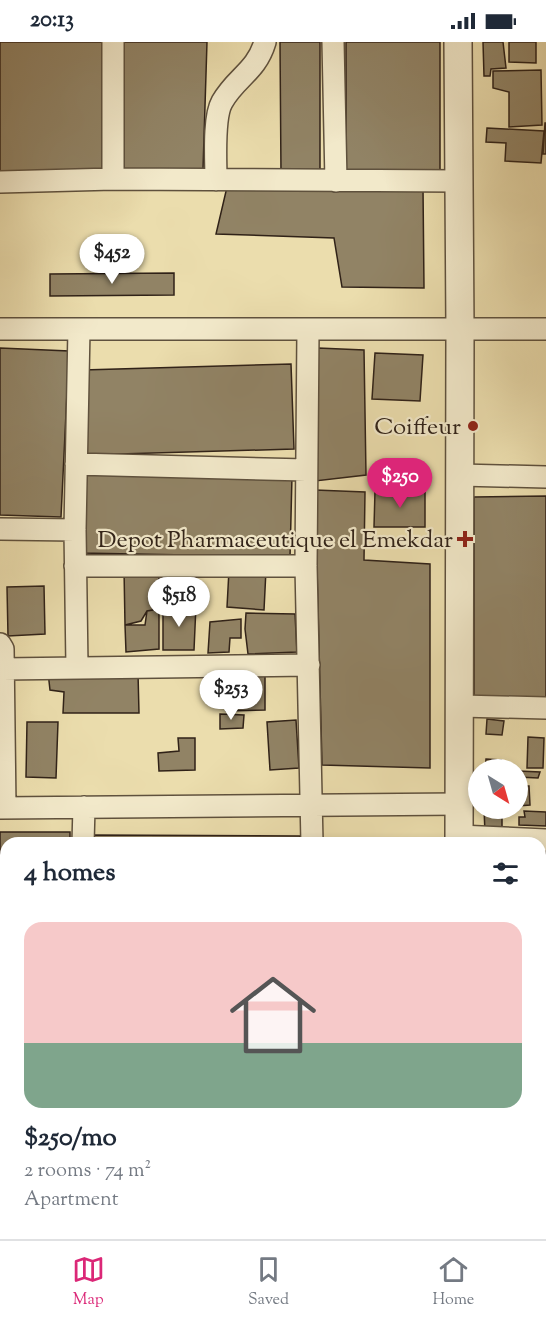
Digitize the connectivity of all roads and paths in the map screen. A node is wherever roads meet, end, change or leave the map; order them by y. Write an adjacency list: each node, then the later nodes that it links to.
1 (113, 42): 5 (street)
2 (265, 42): 6 (street)
3 (333, 42): 7 (street)
4 (458, 42): 8 (street)
5 (113, 179): 6 (street); 9 (street)
6 (216, 180): 7 (street)
7 (336, 181): 8 (street)
8 (459, 181): 12 (street)
9 (0, 182)
10 (0, 329): 11 (street)
11 (79, 329): 14 (street); 15 (street)
12 (460, 329): 13 (street); 14 (street); 17 (street)
13 (546, 329)
14 (308, 330): 16 (street)
15 (76, 464): 16 (street); 20 (street)
16 (306, 470): 22 (street)
17 (460, 475): 18 (street); 27 (street)
18 (546, 477)
19 (0, 529): 20 (street)
20 (75, 530): 21 (street)
21 (75, 566): 22 (street); 25 (street)
22 (306, 566): 24 (street)
23 (0, 644): 26 (street)
24 (309, 665): 25 (street); 30 (street)
25 (77, 667): 26 (street)
26 (3, 669): 32 (street)
27 (459, 706): 28 (street); 29 (street)
28 (546, 708)
29 (459, 804): 30 (street); 35 (street)
30 (312, 806): 31 (street); 34 (street)
31 (84, 807): 32 (street); 33 (street)
32 (3, 808)
33 (83, 837)
34 (312, 837)
35 (459, 837)

